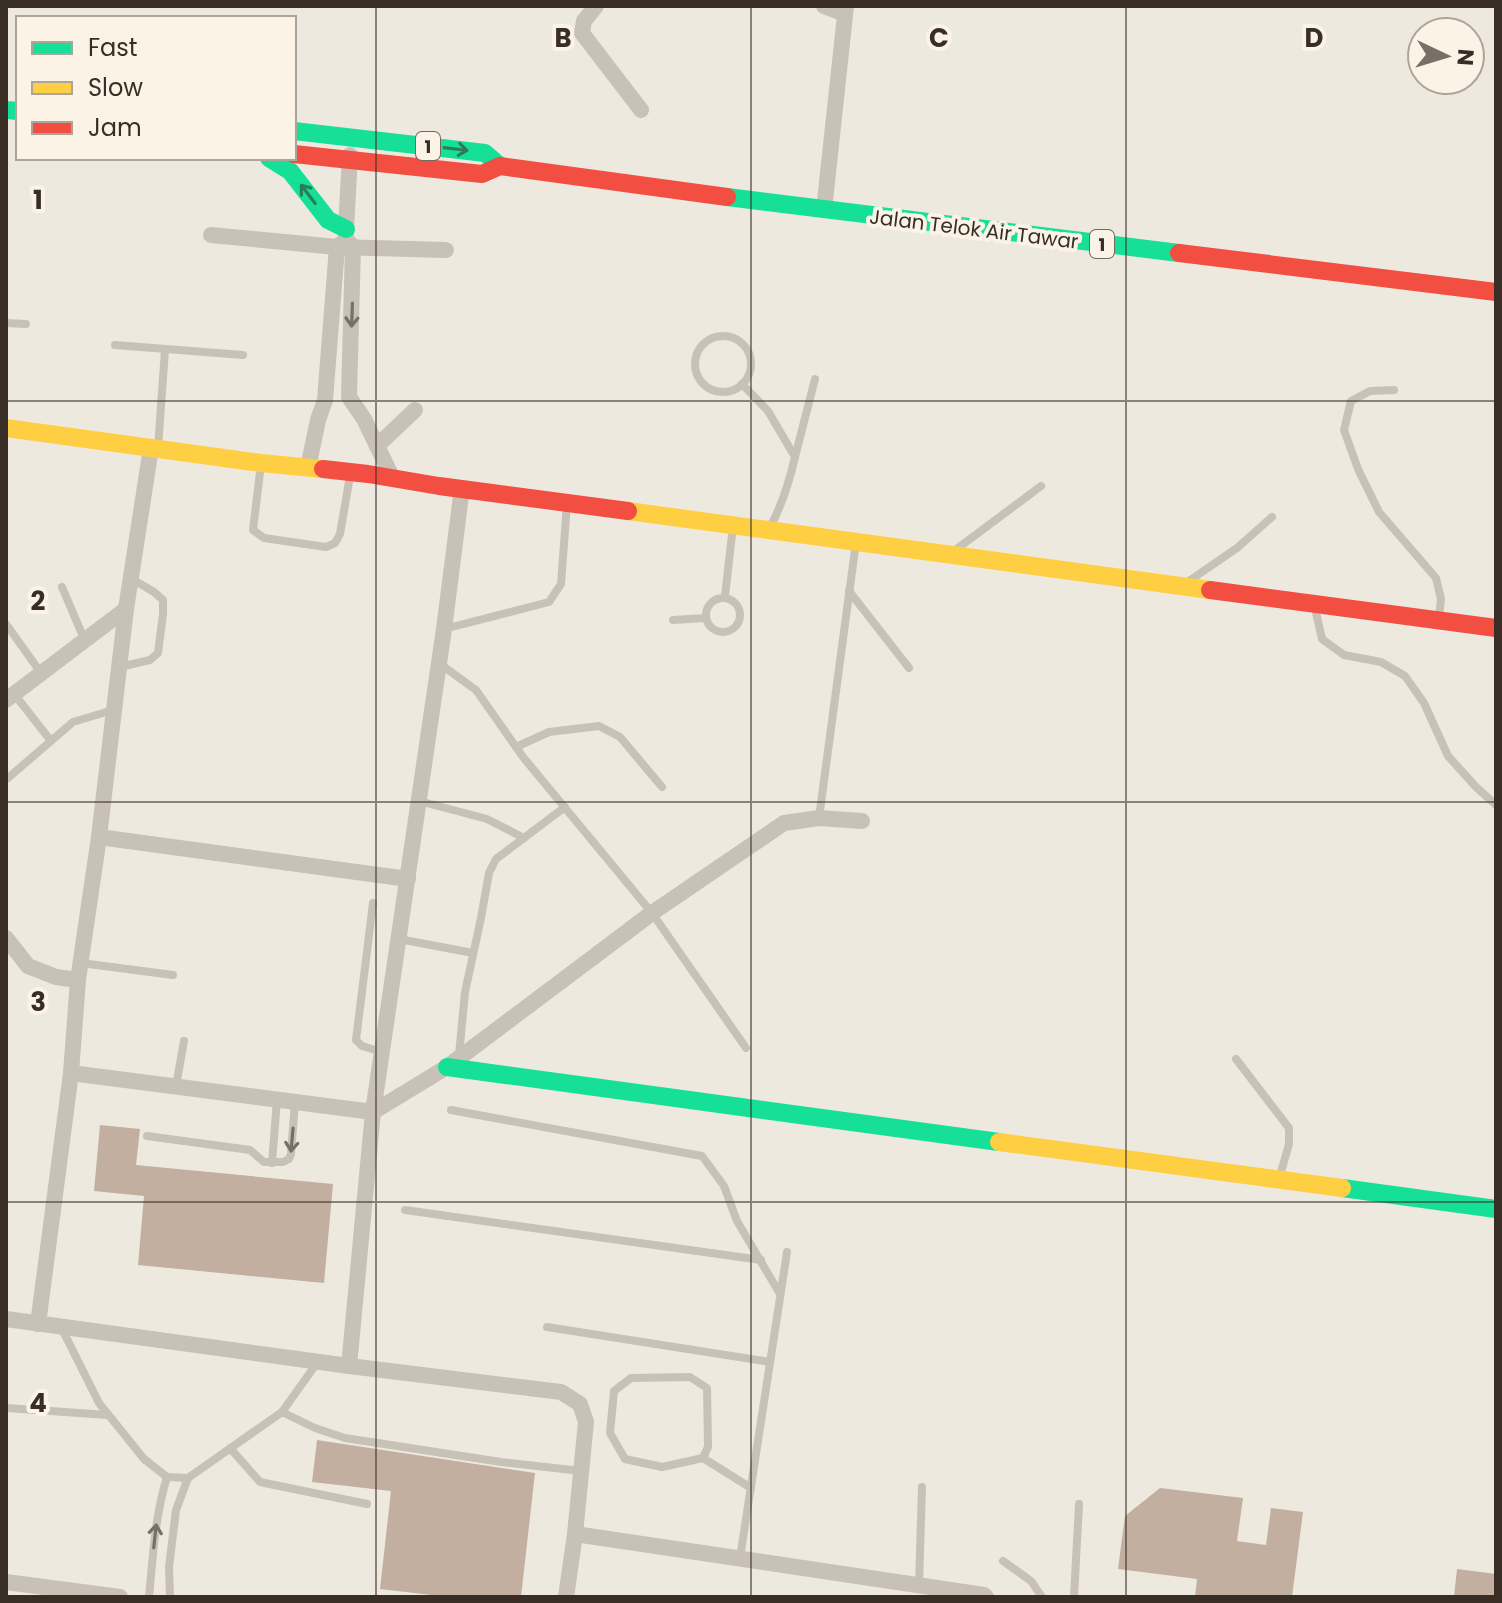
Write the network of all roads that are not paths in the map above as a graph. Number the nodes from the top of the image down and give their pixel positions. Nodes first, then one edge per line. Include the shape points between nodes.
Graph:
1 (596, 6) edge
2 (824, 6) edge
3 (846, 10) edge
4 (641, 110) dead end
5 (296, 131) edge
6 (351, 137) junction
7 (296, 154) edge
8 (273, 160) edge
9 (350, 161) junction
10 (500, 166) junction
11 (824, 210) junction
12 (211, 235) dead end
13 (346, 241) junction
14 (446, 250) dead end
15 (1496, 292) edge
16 (6, 323) edge
17 (26, 324) dead end
18 (115, 345) dead end
19 (165, 350) junction
20 (243, 355) dead end
21 (815, 379) dead end
22 (742, 384) junction
23 (1394, 390) dead end
24 (349, 397) junction
25 (325, 400) junction
26 (415, 410) dead end
27 (9, 432) edge
28 (377, 446) junction
29 (155, 448) junction
30 (795, 457) junction
31 (261, 463) junction
32 (308, 468) junction
33 (351, 473) junction
34 (393, 479) junction
35 (1041, 486) dead end
36 (462, 488) junction
37 (567, 503) junction
38 (1272, 517) dead end
39 (733, 525) junction
40 (768, 530) junction
41 (856, 541) junction
42 (950, 554) junction
43 (131, 578) junction
44 (1182, 585) junction
45 (62, 587) dead end
46 (849, 591) junction
47 (725, 596) junction
48 (1314, 603) junction
49 (126, 609) junction
50 (705, 618) junction
51 (673, 620) dead end
52 (1439, 620) junction
53 (6, 624) edge
54 (1496, 628) edge
55 (444, 629) junction
56 (85, 641) junction
57 (439, 664) junction
58 (120, 667) junction
59 (909, 668) dead end
60 (41, 673) junction
61 (10, 697) edge
62 (114, 710) junction
63 (51, 741) junction
64 (516, 747) junction
65 (8, 778) edge
66 (662, 787) dead end
67 (419, 801) junction
68 (1496, 805) edge
69 (565, 807) junction
70 (819, 818) junction
71 (862, 821) dead end
72 (99, 837) junction
73 (524, 838) junction
74 (408, 879) junction
75 (373, 903) dead end
76 (652, 913) junction
77 (6, 938) edge
78 (399, 939) junction
79 (473, 953) junction
80 (81, 963) junction
81 (173, 975) dead end
82 (78, 980) junction
83 (184, 1041) dead end
84 (746, 1048) dead end
85 (382, 1052) junction
86 (1236, 1059) dead end
87 (453, 1063) junction
88 (71, 1073) junction
89 (176, 1086) junction
90 (277, 1100) junction
91 (295, 1102) junction
92 (451, 1110) dead end
93 (373, 1112) junction
94 (147, 1136) dead end
95 (272, 1163) junction
96 (1279, 1180) junction
97 (1496, 1209) edge
98 (405, 1210) dead end
99 (787, 1252) dead end
100 (761, 1260) junction
101 (780, 1294) junction
102 (6, 1319) edge
103 (38, 1324) junction
104 (61, 1327) junction
105 (547, 1327) dead end
106 (318, 1362) junction
107 (770, 1362) junction
108 (349, 1366) junction
109 (6, 1408) edge
110 (282, 1412) junction
111 (108, 1415) junction
112 (230, 1448) junction
113 (703, 1458) junction
114 (581, 1471) junction
115 (167, 1477) junction
116 (188, 1478) junction
117 (922, 1487) dead end
118 (751, 1488) junction
119 (367, 1504) dead end
120 (1079, 1504) dead end
121 (575, 1534) junction
122 (740, 1558) junction
123 (1003, 1561) dead end
124 (6, 1582) edge
125 (919, 1585) junction
126 (120, 1597) edge
127 (149, 1597) edge
128 (170, 1597) edge
129 (566, 1597) edge
130 (986, 1597) edge
131 (1042, 1597) edge
132 (1074, 1597) edge

1 - 4 street via 582,33
2 - 3 street
3 - 11 street
5 - 6 street, Jalan Telok Air Tawar / 1
6 - 9 street
6 -> 10 street, Jalan Telok Air Tawar / 1 via 485,153
7 - 9 street, Jalan Telok Air Tawar / 1
13 -> 8 street via 288,168
9 - 10 street, Jalan Telok Air Tawar / 1 via 482,174
9 - 13 street
10 - 11 street, Jalan Telok Air Tawar / 1
11 - 15 street, Jalan Telok Air Tawar / 1
12 - 13 street
13 - 14 street
13 -> 24 street
13 - 25 street
16 - 17 lane
18 - 19 lane
19 - 20 lane
19 - 29 lane
21 - 30 lane
22 - 22 lane via 728,392 712,390 700,380 698,349 710,338 726,335 741,341 750,355 751,371
22 - 30 lane via 768,411
23 - 52 lane via 1370,391 1351,401 1344,430 1379,512 1436,578
24 - 25 street
24 - 28 street
25 - 32 street
26 - 28 street
27 - 29 street
28 - 34 street
29 - 31 street
29 - 43 street
30 - 40 lane
31 - 32 street
31 - 33 lane via 253,530 264,538 326,547 340,534
32 - 33 street
33 - 34 street
34 - 36 street
35 - 42 lane
36 - 37 street
36 - 55 street
37 - 39 street
37 - 55 lane via 561,584 549,602
38 - 44 lane
39 - 40 street
39 - 47 lane
40 - 41 street
41 - 42 street
41 - 46 lane
42 - 44 street
43 - 49 street
43 - 58 lane via 163,600 163,614 158,653
44 - 48 street
45 - 56 lane
46 - 59 lane
46 - 70 lane
47 - 50 lane via 709,602
47 - 50 lane via 741,611 732,630 721,633
48 - 52 street
48 - 68 lane via 1322,639 1344,655 1381,662 1405,676 1448,756
49 - 56 street
49 - 58 street
50 - 51 lane
52 - 54 street
53 - 60 lane
55 - 57 street
56 - 60 street
57 - 64 lane via 476,690
57 - 67 street
58 - 62 street
60 - 61 street
61 - 63 lane
62 - 63 lane via 73,722
62 - 72 street
63 - 65 lane
64 - 66 lane via 549,732 599,726 620,737
64 - 69 lane
67 - 73 lane via 487,819
67 - 74 street
69 - 73 lane
69 - 76 lane
70 - 71 street
70 - 76 street via 784,823
72 - 74 street
72 - 80 street
73 - 79 lane via 496,859 489,873
74 - 78 street
75 - 85 lane via 356,1040
76 - 84 lane
76 - 87 street
77 - 82 street via 28,966
78 - 79 lane
78 - 85 street
79 - 87 lane
80 - 81 lane
80 - 82 street
82 - 88 street
83 - 89 lane
85 - 93 street
86 - 96 lane via 1289,1128
87 - 93 street
87 - 96 street
88 - 89 street
88 - 103 street
89 - 90 street
90 - 91 street
90 - 95 lane
91 - 93 street
91 -> 95 lane via 289,1159
92 - 100 lane via 702,1156 724,1186 737,1221
93 - 108 street
94 - 95 lane via 250,1150
96 - 97 street
98 - 100 lane
99 - 101 lane
100 - 101 lane
101 - 107 lane
102 - 103 street
103 - 104 street
104 - 106 street
104 - 111 lane
105 - 107 lane
106 - 108 street
106 - 110 lane
107 - 118 lane
108 - 114 street via 561,1392 580,1404 586,1422
109 - 111 lane
110 - 112 lane
110 - 114 lane via 345,1438
111 - 115 lane via 144,1459
112 - 116 lane
112 - 119 lane via 260,1482
113 - 113 lane via 708,1447 707,1388 690,1377 631,1378 614,1391 610,1433 625,1459 662,1467
113 - 118 lane
114 - 121 street
115 - 116 lane
127 -> 115 lane via 155,1529
116 - 128 lane via 176,1510
117 - 125 lane
118 - 122 lane
120 - 132 lane
121 - 122 street
121 - 129 street
122 - 125 street
123 - 131 lane via 1031,1581
124 - 126 street
125 - 130 street

